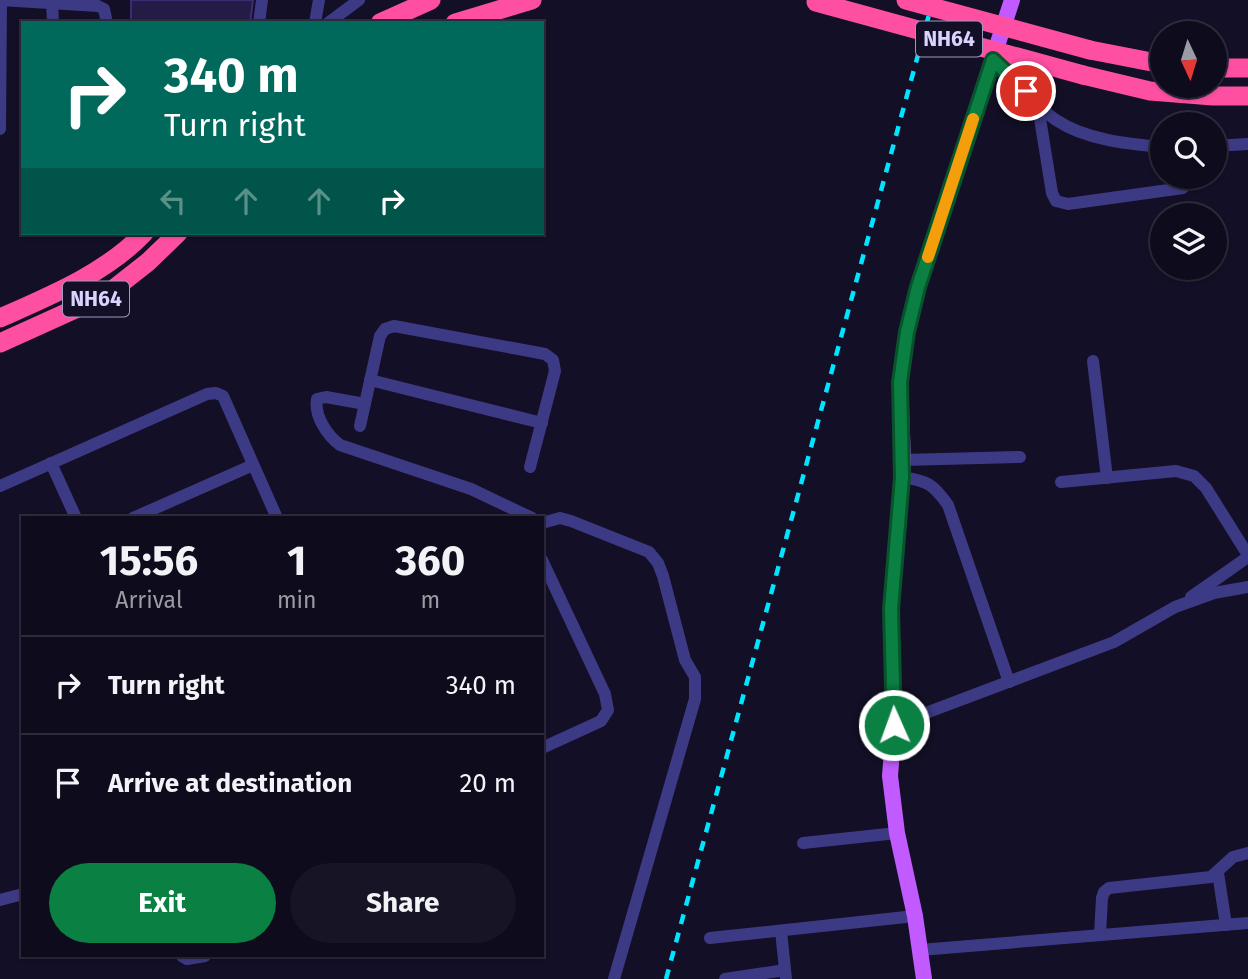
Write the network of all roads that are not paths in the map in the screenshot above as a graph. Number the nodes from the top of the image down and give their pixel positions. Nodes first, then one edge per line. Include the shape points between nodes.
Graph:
1 (1, 0) edge
2 (262, 0) edge
3 (319, 0) edge
4 (359, 0) edge
5 (431, 0) edge
6 (532, 0) edge
7 (906, 0) edge
8 (1012, 0) edge
9 (809, 1) edge
10 (52, 3) junction
11 (53, 21) edge
12 (107, 21) edge
13 (259, 21) edge
14 (315, 21) edge
15 (331, 21) edge
16 (384, 21) edge
17 (462, 21) edge
18 (993, 60) junction
19 (1150, 62) edge
20 (1227, 68) edge
21 (1248, 68) edge
22 (1248, 96) edge
23 (1038, 106) junction
24 (1, 129) edge
25 (1248, 144) edge
26 (1227, 145) edge
27 (1150, 146) edge
28 (1175, 189) edge
29 (142, 235) edge
30 (176, 235) edge
31 (0, 318) edge
32 (0, 343) edge
33 (1093, 361) dead end
34 (370, 380) junction
35 (365, 404) junction
36 (542, 423) junction
37 (360, 426) dead end
38 (1020, 457) dead end
39 (51, 463) junction
40 (253, 465) junction
41 (530, 467) dead end
42 (903, 469) junction
43 (1107, 478) junction
44 (1061, 482) dead end
45 (0, 486) edge
46 (75, 516) edge
47 (138, 516) edge
48 (276, 516) edge
49 (528, 516) edge
50 (544, 522) edge
51 (1248, 556) edge
52 (544, 564) edge
53 (1248, 587) edge
54 (1175, 607) junction
55 (1009, 682) junction
56 (894, 725) junction
57 (544, 747) edge
58 (897, 833) junction
59 (803, 843) dead end
60 (1248, 853) edge
61 (1218, 873) junction
62 (21, 895) edge
63 (0, 900) edge
64 (915, 916) junction
65 (1248, 923) edge
66 (1226, 925) junction
67 (781, 931) junction
68 (1100, 935) junction
69 (710, 938) dead end
70 (919, 950) junction
71 (786, 975) edge
72 (614, 979) edge
73 (725, 979) edge
74 (924, 979) edge

1 - 10 street
1 - 24 street
2 - 13 street
3 - 14 street
4 - 15 street
5 - 16 highway
6 - 17 highway
7 - 19 highway, NH64, bridge
8 - 18 main road
9 - 22 highway, NH64, bridge via 1150,91
10 - 11 street
10 - 12 street via 98,6 104,9
18 - 23 street
18 - 42 main road via 907,332 900,382
20 - 21 highway
23 - 27 street via 1071,128
23 - 28 street via 1056,201 1068,204
25 - 26 street
29 - 31 highway, NH64 via 92,274
30 - 32 highway, NH64 via 106,295
33 - 43 street
34 - 35 street
34 - 36 street
34 - 36 street via 380,335 394,326 545,354 553,360 555,371
35 - 37 street
35 - 49 street via 326,397 317,399 316,408 329,437 340,445 471,489
36 - 41 street
38 - 42 street
39 - 40 street via 216,393 223,396
39 - 45 street
39 - 46 street
40 - 47 street
40 - 48 street
42 - 55 street via 935,488 948,505
42 - 56 main road via 891,609
43 - 44 street
43 - 51 street via 1176,471 1194,476
50 - 72 street via 560,518 571,521 649,552 663,576 685,660 695,677 695,699
51 - 54 street
52 - 57 street via 605,694 608,710 601,721
53 - 54 street
54 - 55 street via 1114,642
55 - 56 street
56 - 58 main road via 890,776
58 - 59 street
58 - 64 main road
60 - 61 street via 1233,858
61 - 66 street
61 - 68 street via 1109,888 1102,898
62 - 63 street
64 - 67 street
64 - 70 main road
65 - 66 street
66 - 68 street
67 - 69 street
67 - 71 street
68 - 70 street
70 - 74 main road
71 - 73 street

